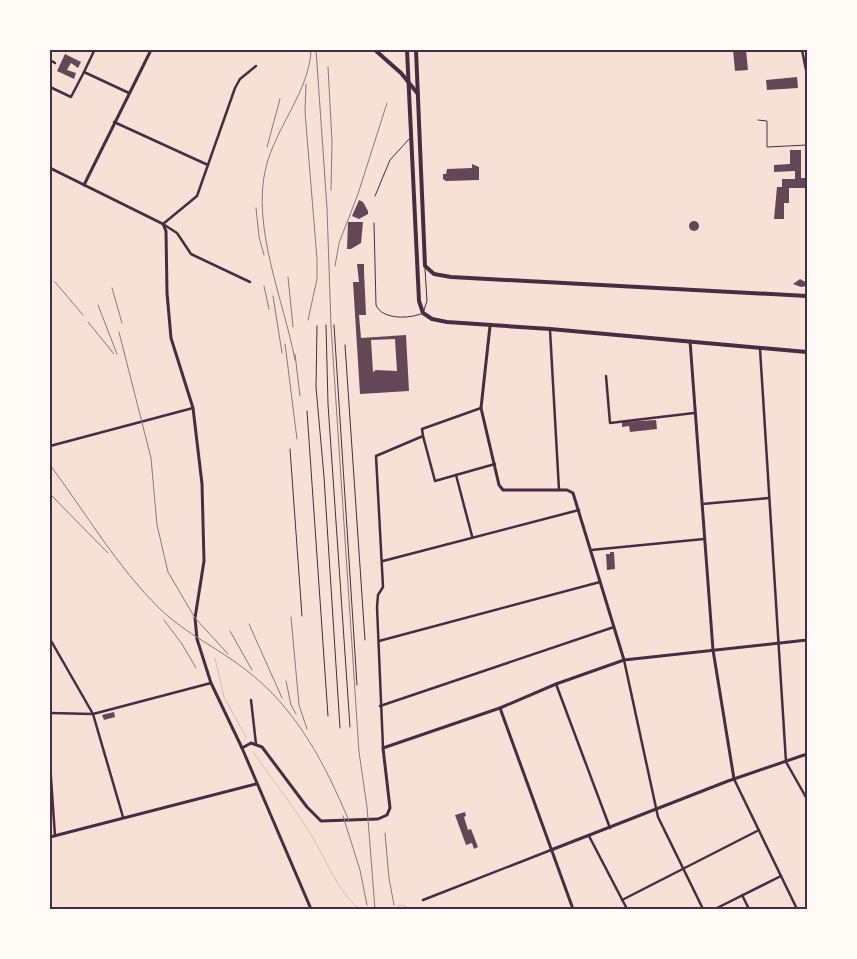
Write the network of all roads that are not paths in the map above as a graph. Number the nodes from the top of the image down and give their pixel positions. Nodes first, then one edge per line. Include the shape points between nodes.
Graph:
1 (91, 50) edge
2 (150, 50) edge
3 (235, 50) edge
4 (257, 50) edge
5 (376, 50) edge
6 (407, 50) edge
7 (416, 50) edge
8 (802, 50) edge
9 (50, 60) edge
10 (55, 63) dead end
11 (256, 66) dead end
12 (84, 72) junction
13 (807, 75) edge
14 (409, 82) junction
15 (50, 87) edge
16 (128, 93) junction
17 (418, 94) junction
18 (758, 120) dead end
19 (114, 122) junction
20 (412, 136) junction
21 (807, 145) edge
22 (208, 165) junction
23 (50, 168) edge
24 (84, 185) junction
25 (375, 196) dead end
26 (163, 224) junction
27 (374, 224) dead end
28 (425, 266) junction
29 (250, 282) dead end
30 (807, 296) edge
31 (423, 313) junction
32 (490, 326) junction
33 (550, 329) junction
34 (690, 341) junction
35 (760, 347) junction
36 (807, 352) edge
37 (606, 376) dead end
38 (192, 408) junction
39 (481, 408) junction
40 (694, 413) junction
41 (423, 436) junction
42 (50, 446) edge
43 (495, 464) junction
44 (456, 475) junction
45 (560, 490) junction
46 (769, 498) junction
47 (701, 505) junction
48 (579, 510) junction
49 (472, 536) junction
50 (704, 539) junction
51 (589, 550) junction
52 (382, 561) junction
53 (600, 582) junction
54 (614, 627) junction
55 (50, 640) edge
56 (807, 640) edge
57 (378, 641) junction
58 (778, 644) junction
59 (713, 650) junction
60 (624, 660) junction
61 (211, 683) junction
62 (556, 684) junction
63 (251, 700) dead end
64 (380, 706) junction
65 (500, 708) junction
66 (50, 713) edge
67 (93, 714) junction
68 (256, 744) junction
69 (242, 748) junction
70 (382, 748) junction
71 (807, 754) edge
72 (786, 762) junction
73 (50, 763) edge
74 (734, 779) junction
75 (256, 784) junction
76 (807, 799) edge
77 (656, 810) junction
78 (122, 817) junction
79 (610, 828) junction
80 (759, 830) junction
81 (55, 836) junction
82 (589, 836) junction
83 (50, 837) edge
84 (551, 850) junction
85 (681, 869) junction
86 (781, 876) junction
87 (742, 895) junction
88 (423, 900) dead end
89 (622, 900) junction
90 (311, 909) edge
91 (572, 909) edge
92 (627, 909) edge
93 (703, 909) edge
94 (715, 909) edge
95 (749, 909) edge
96 (797, 909) edge

1 - 12 street via 94,51
2 - 16 main road
3 - 4 main road
5 - 14 main road
6 - 14 main road
7 - 17 main road
8 - 13 street
9 - 10 street
11 - 22 street via 240,79 235,88
12 - 15 street via 71,98
12 - 16 street
14 - 17 main road
14 - 20 main road
16 - 19 main road
17 - 28 main road
18 - 21 lane via 767,121 767,147
19 - 22 street
19 - 24 main road
20 - 25 lane via 390,160
20 - 31 main road via 419,301
22 - 26 street via 198,196
23 - 24 main road
24 - 26 main road
26 - 29 street via 177,233 191,254
26 - 38 main road via 166,231 171,338
27 - 31 lane via 378,311 412,317
28 - 30 main road via 434,274 454,277
28 - 31 lane via 426,302
31 - 32 main road via 432,319
32 - 33 main road
32 - 39 main road
33 - 34 main road
33 - 45 street
34 - 35 main road
34 - 40 main road
35 - 36 main road
35 - 46 street
37 - 40 street via 610,423
38 - 42 street
38 - 61 main road via 202,484 204,561 195,618 197,639
39 - 41 street via 422,429
39 - 43 main road
40 - 47 main road
41 - 44 street via 435,481
41 - 52 street via 376,456
43 - 44 street
43 - 45 main road via 503,490
44 - 49 street
45 - 48 main road via 573,493
46 - 47 street
46 - 58 street
47 - 50 main road
48 - 49 street
48 - 51 main road
49 - 52 street
50 - 51 street
50 - 59 main road
51 - 53 main road
52 - 57 street via 383,587 378,595 377,608
53 - 54 main road
53 - 57 street
54 - 60 main road
54 - 64 street
55 - 67 street
56 - 58 main road
57 - 64 street
58 - 59 main road
58 - 72 street
59 - 60 main road
59 - 74 main road
60 - 62 main road
60 - 77 street
61 - 67 street
61 - 69 main road
62 - 65 main road
62 - 79 street
63 - 68 street
64 - 70 street
65 - 70 main road
65 - 84 main road
66 - 67 street
67 - 78 street
68 - 69 main road
68 - 70 main road via 268,754 321,821 378,819 387,815 390,808
69 - 75 main road
71 - 72 main road
72 - 74 main road
72 - 76 street
73 - 81 street
74 - 77 main road
74 - 80 street
75 - 78 main road
75 - 90 main road
77 - 79 main road
77 - 85 street
78 - 81 main road
79 - 82 main road
80 - 85 street
80 - 86 street
81 - 83 main road
82 - 84 main road
82 - 89 street
84 - 88 street
84 - 91 main road
85 - 89 street
85 - 93 street
86 - 87 street
86 - 96 street
87 - 94 street
87 - 95 street
89 - 92 street

